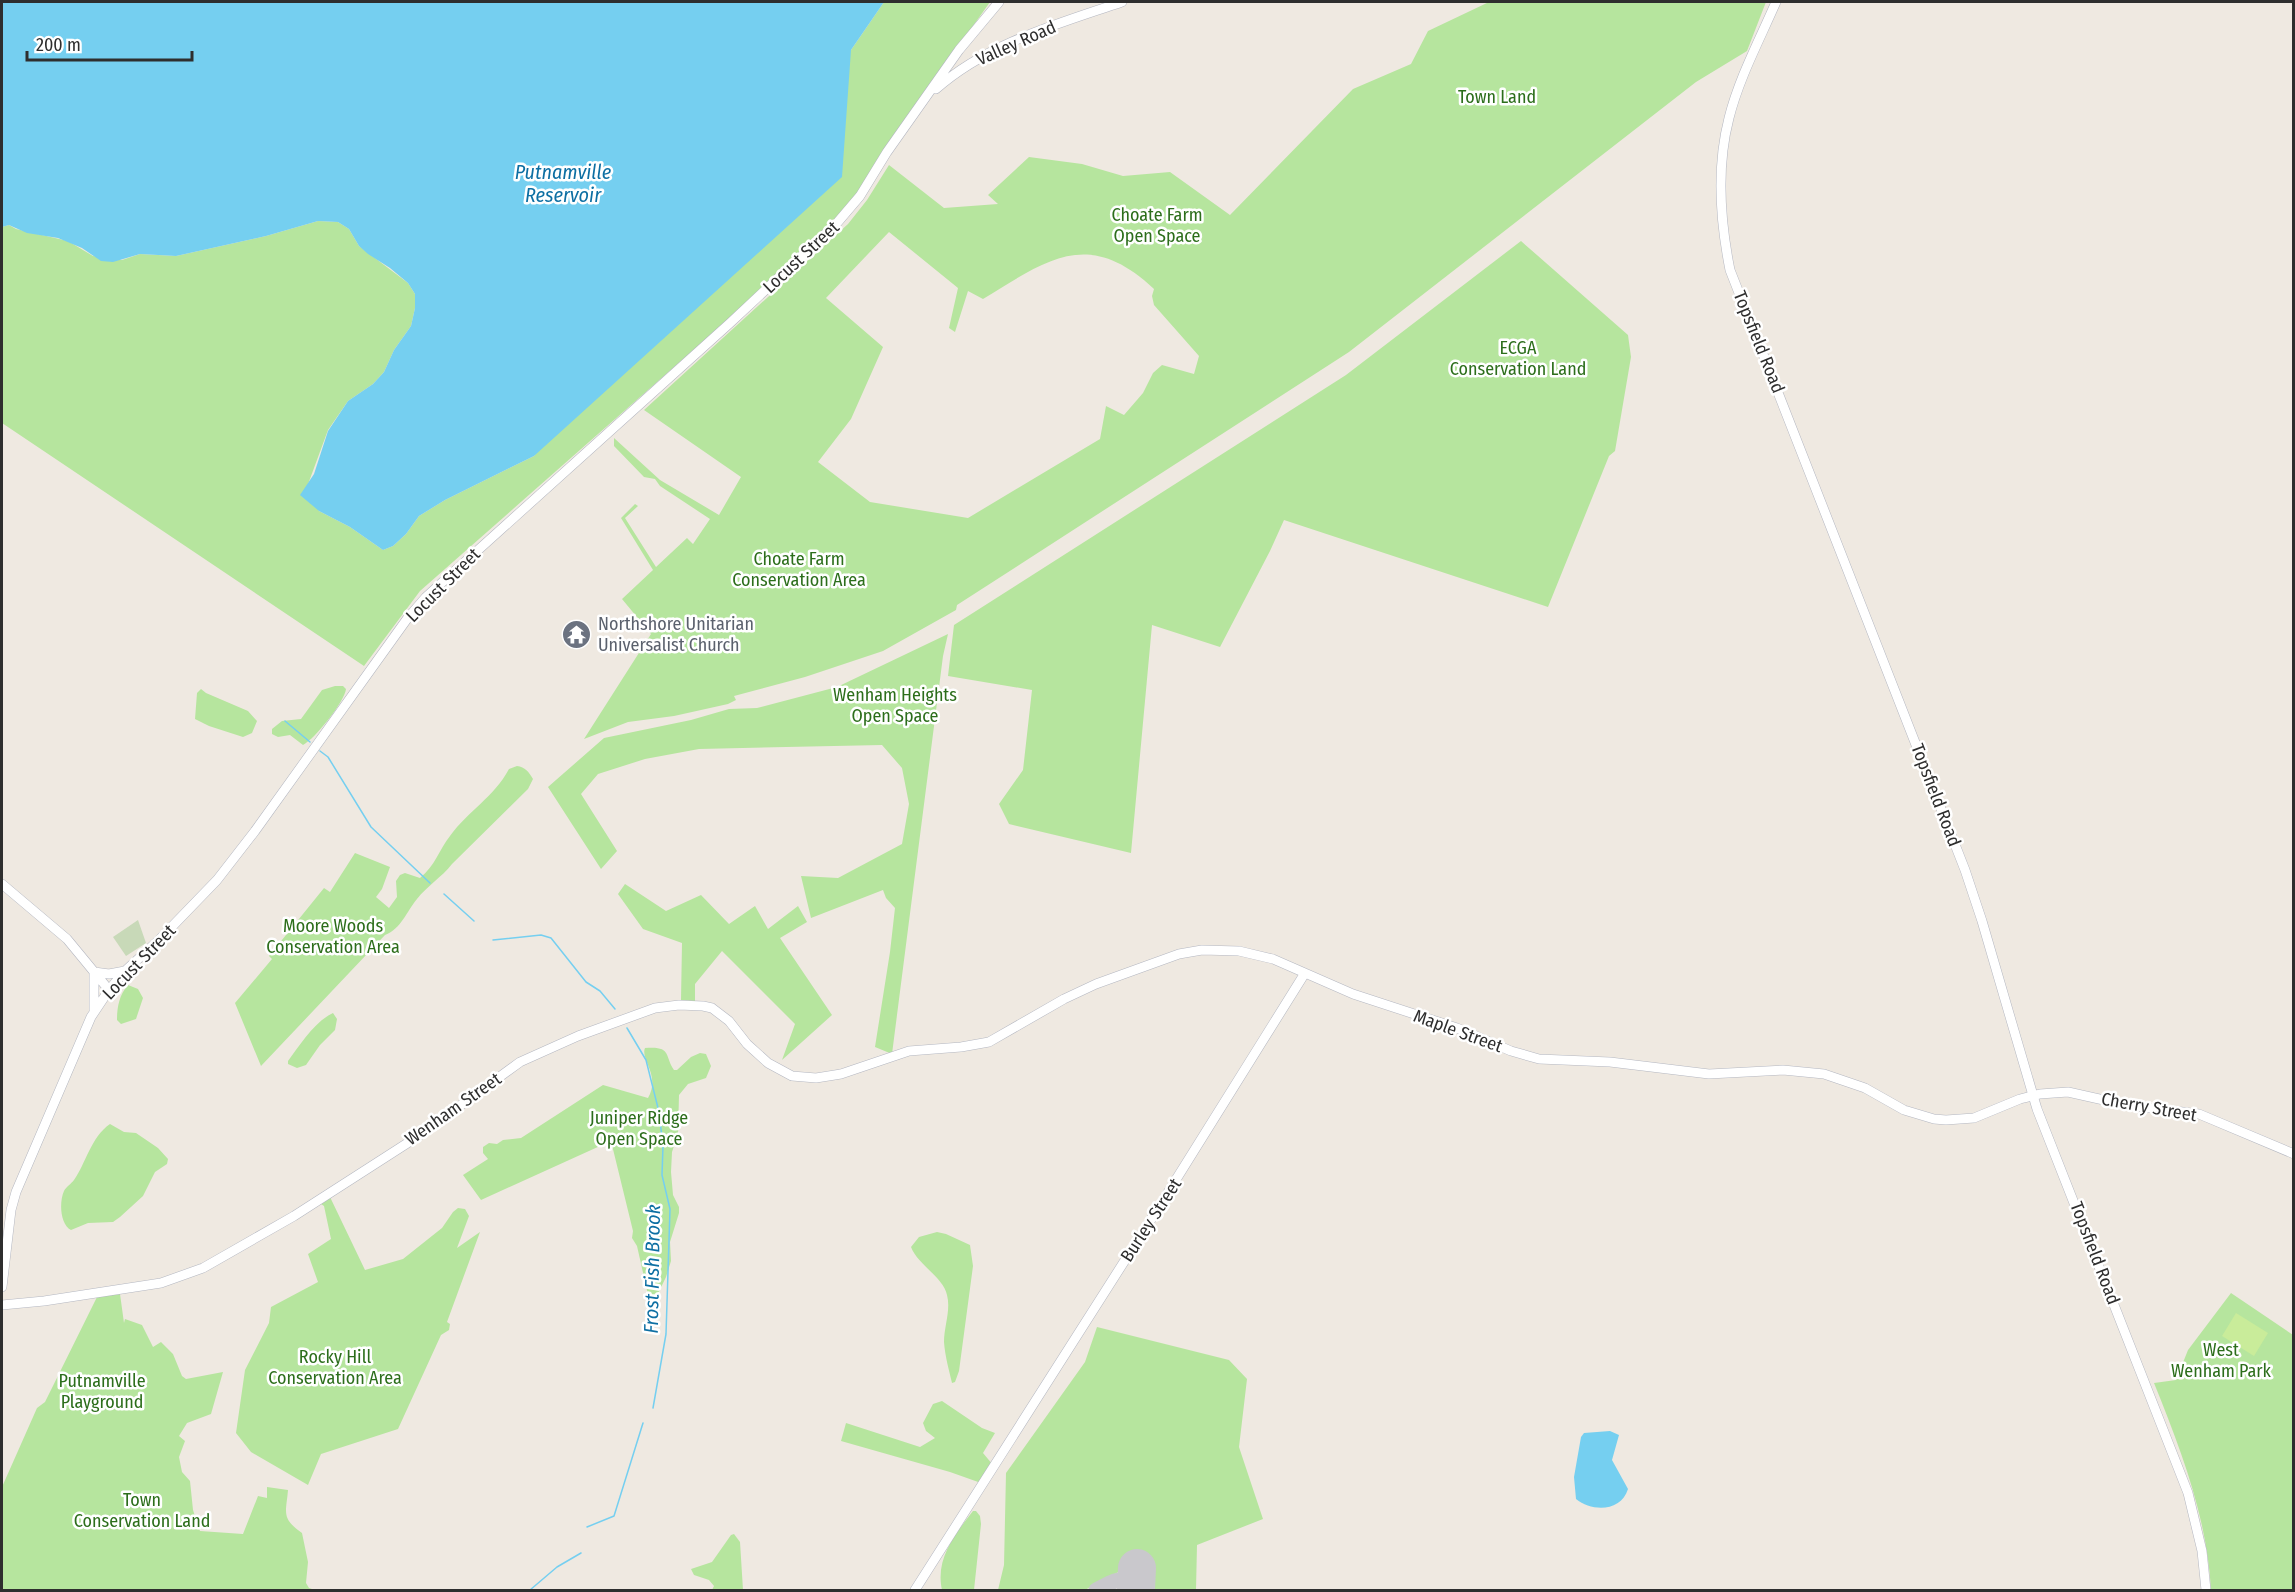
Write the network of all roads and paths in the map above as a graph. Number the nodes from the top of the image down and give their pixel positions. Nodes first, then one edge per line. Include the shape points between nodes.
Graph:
1 (999, 2) edge
2 (1122, 2) edge
3 (1776, 2) edge
4 (922, 104) junction
5 (2, 884) edge
6 (125, 971) junction
7 (94, 972) junction
8 (1305, 973) junction
9 (109, 990) junction
10 (94, 1012) junction
11 (898, 1053) joint
12 (2033, 1096) junction
13 (2294, 1154) edge
14 (2, 1287) edge
15 (2, 1305) edge
16 (915, 1590) edge
17 (2206, 1590) edge

1 - 4 main road, Locust Street via 959,50
2 - 4 main road, Valley Road via 1000,47 954,75
3 - 12 main road, Topsfield Road via 1739,87 1724,144 1721,195 1730,270 1965,870
4 - 6 main road, Locust Street via 860,196 837,223 426,597 217,880
5 - 7 main road via 67,939
6 - 7 main road
6 - 9 main road, Locust Street
7 - 9 main road
7 - 10 main road
8 - 11 main road, Maple Street via 1273,959 1239,951 1188,952 1074,994 989,1042
8 - 12 main road, Maple Street via 1353,994 1539,1059 1610,1062 1709,1074 1824,1074 1870,1090 1904,1110 1946,1120 1974,1118
8 - 16 main road, Burley Street
9 - 10 main road, Locust Street
10 - 14 main road, Locust Street via 16,1192 10,1210
11 - 15 main road, Wenham Street via 841,1074 792,1076 759,1057 729,1021 712,1008 655,1008 520,1062 420,1135 294,1216 202,1268 161,1283
12 - 13 main road, Cherry Street via 2068,1092 2126,1105 2199,1114
12 - 17 main road, Topsfield Road via 2188,1493 2202,1551

